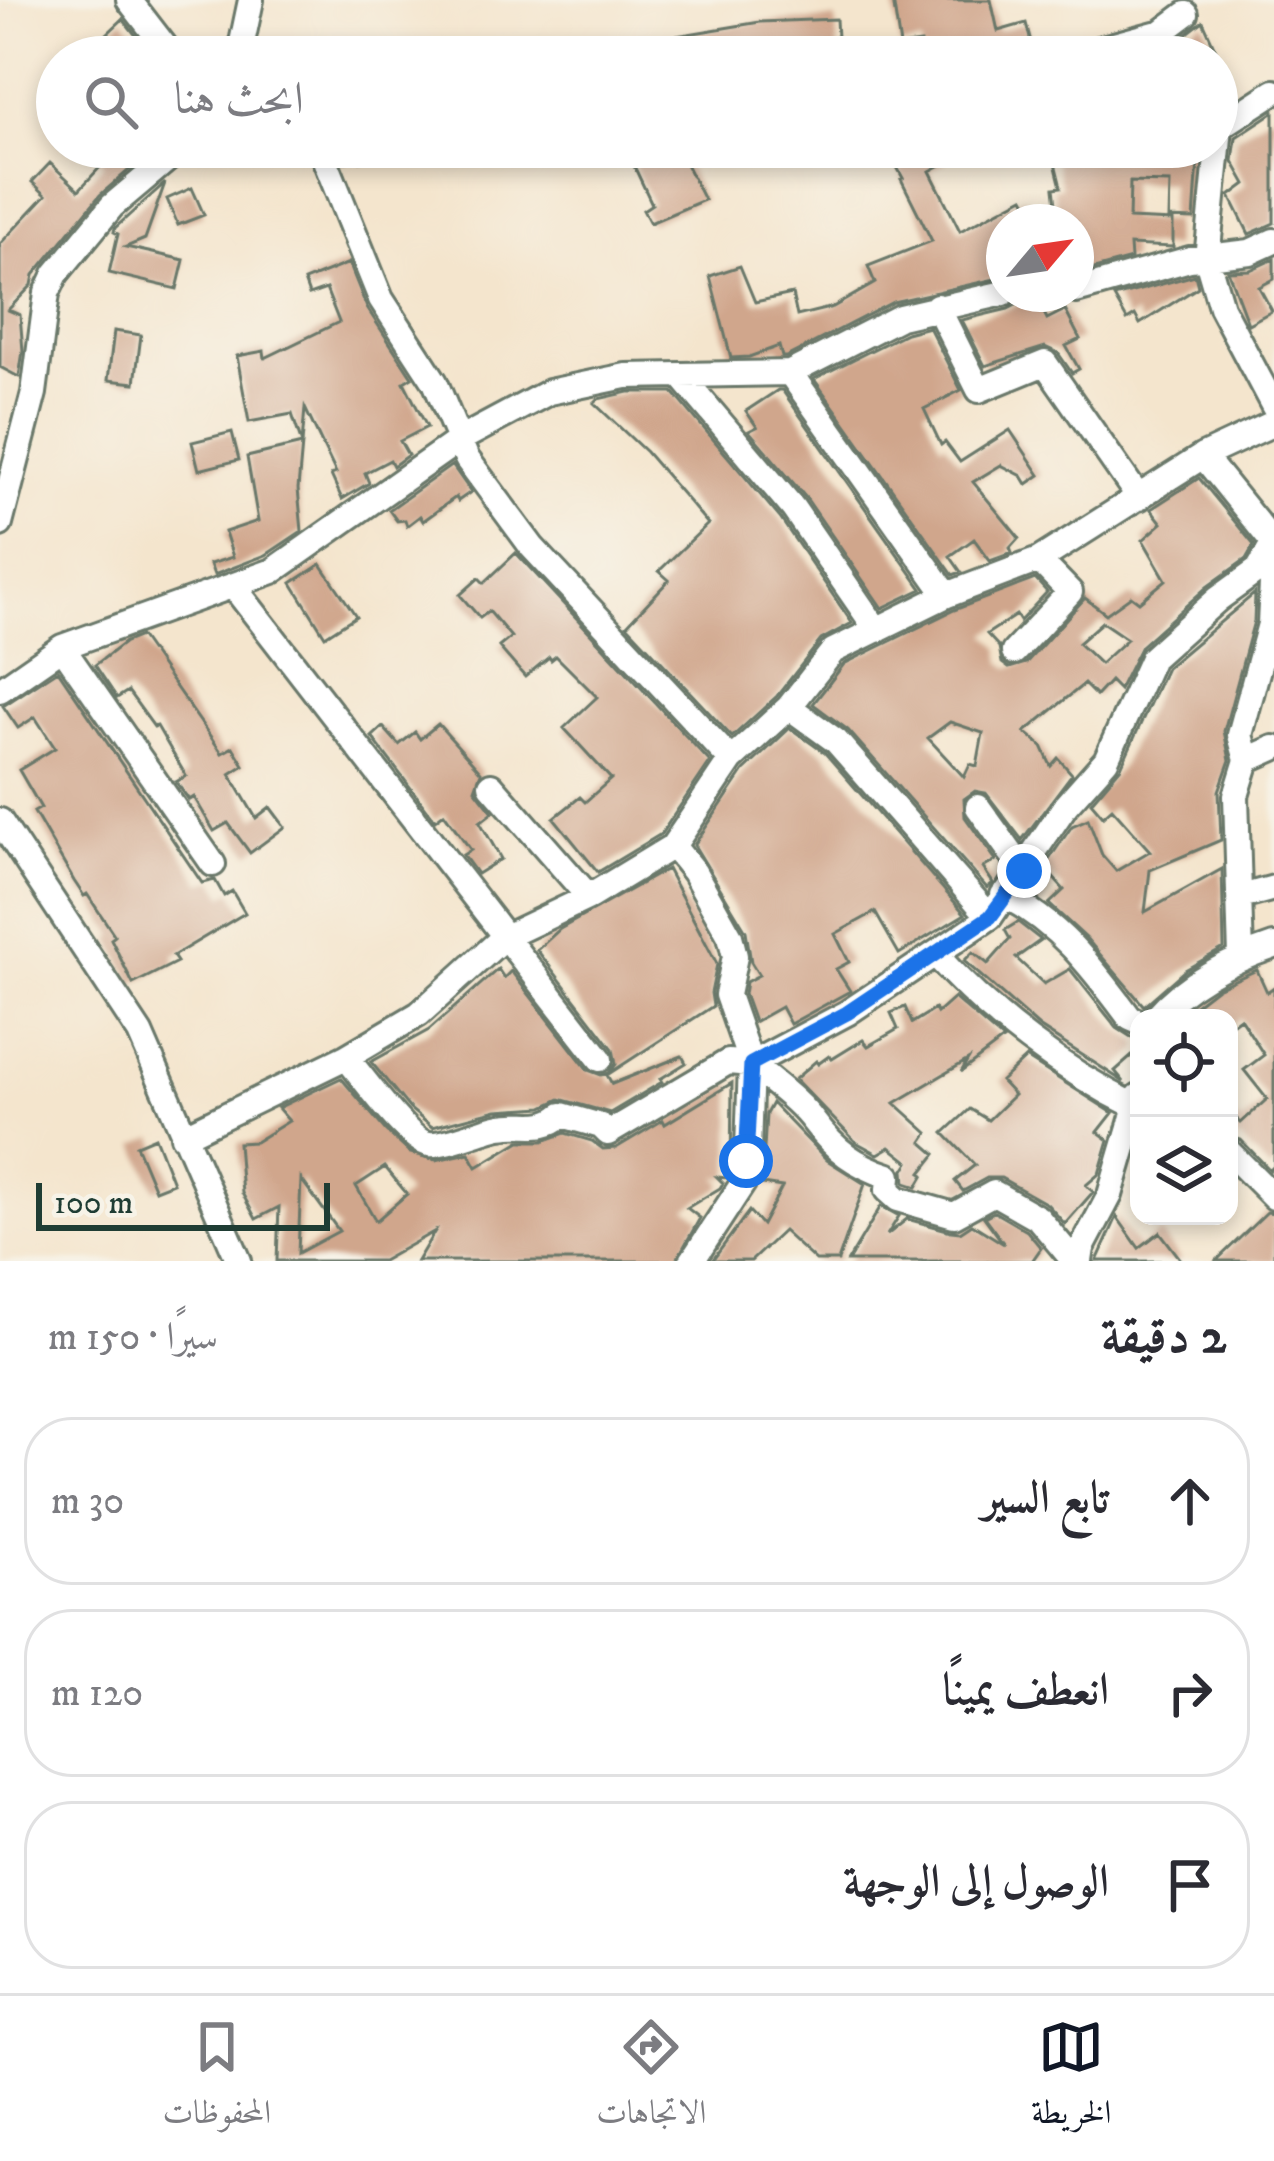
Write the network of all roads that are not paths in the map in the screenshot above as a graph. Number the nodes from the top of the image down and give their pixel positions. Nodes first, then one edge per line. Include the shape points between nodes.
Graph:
1 (129, 0) edge
2 (251, 0) edge
3 (1186, 14) dead end
4 (157, 36) edge
5 (243, 36) edge
6 (1147, 36) edge
7 (1274, 92) edge
8 (1238, 115) edge
9 (157, 168) edge
10 (326, 168) edge
11 (1216, 168) edge
12 (1274, 241) edge
13 (1207, 259) junction
14 (1094, 286) edge
15 (986, 296) edge
16 (937, 306) junction
17 (790, 373) junction
18 (682, 376) junction
19 (1274, 407) edge
20 (1274, 423) edge
21 (459, 440) junction
22 (1204, 456) junction
23 (1139, 498) junction
24 (0, 524) edge
25 (1274, 543) edge
26 (1039, 560) junction
27 (234, 587) junction
28 (947, 596) junction
29 (877, 630) junction
30 (62, 647) junction
31 (1013, 652) dead end
32 (0, 690) edge
33 (789, 707) junction
34 (1273, 749) edge
35 (731, 760) junction
36 (1247, 760) junction
37 (491, 785) dead end
38 (978, 807) dead end
39 (0, 821) edge
40 (673, 846) junction
41 (213, 864) dead end
42 (1024, 871) junction
43 (1274, 888) edge
44 (589, 897) junction
45 (1241, 897) junction
46 (997, 906) junction
47 (503, 938) junction
48 (1274, 946) edge
49 (936, 955) junction
50 (1241, 957) junction
51 (1166, 1009) edge
52 (1130, 1018) edge
53 (346, 1058) junction
54 (600, 1059) dead end
55 (751, 1064) junction
56 (1130, 1099) edge
57 (1132, 1117) edge
58 (183, 1136) junction
59 (1238, 1161) edge
60 (1274, 1197) edge
61 (239, 1261) edge
62 (692, 1261) edge
63 (1077, 1261) edge

1 - 4 street
2 - 5 street
3 - 6 street
7 - 8 street
9 - 24 street via 112,206 47,293 30,411
10 - 21 street via 381,298 435,382
11 - 13 street
12 - 13 street
13 - 14 street
13 - 19 street via 1221,308
15 - 16 street
16 - 17 street
16 - 23 street via 979,391 1046,363
17 - 18 street
17 - 28 street
18 - 21 street via 626,376 549,392
18 - 29 street via 793,508
20 - 22 street
21 - 27 street via 273,571
21 - 35 street via 532,547
22 - 23 street
22 - 25 street
23 - 26 street
25 - 36 street via 1270,624 1240,735
25 - 42 street via 1258,570 1152,658 1106,760
26 - 28 street
26 - 31 street via 1070,592
27 - 30 street
27 - 47 street
28 - 29 street
29 - 33 street via 833,651
30 - 32 street
30 - 41 street
33 - 35 street
33 - 46 street via 836,741
34 - 36 street
35 - 40 street
36 - 45 street via 1236,796
37 - 44 street
38 - 42 street
39 - 58 street via 140,1033
40 - 44 street
40 - 55 street via 730,935 735,956 727,994
42 - 46 street
43 - 45 street
44 - 47 street
45 - 50 street
46 - 49 street
46 - 52 street via 1049,925
47 - 53 street via 419,1014
47 - 54 street
48 - 50 street
49 - 55 street
49 - 56 street via 1054,1058
50 - 51 street
53 - 55 street via 413,1137 429,1144 515,1124 550,1125 562,1115 608,1133 728,1062
53 - 58 street
55 - 62 street via 747,1178
55 - 63 street via 836,1150 889,1176 888,1190 898,1199 954,1215 994,1192 1038,1218
57 - 63 street via 1110,1195
58 - 61 street
59 - 60 street

